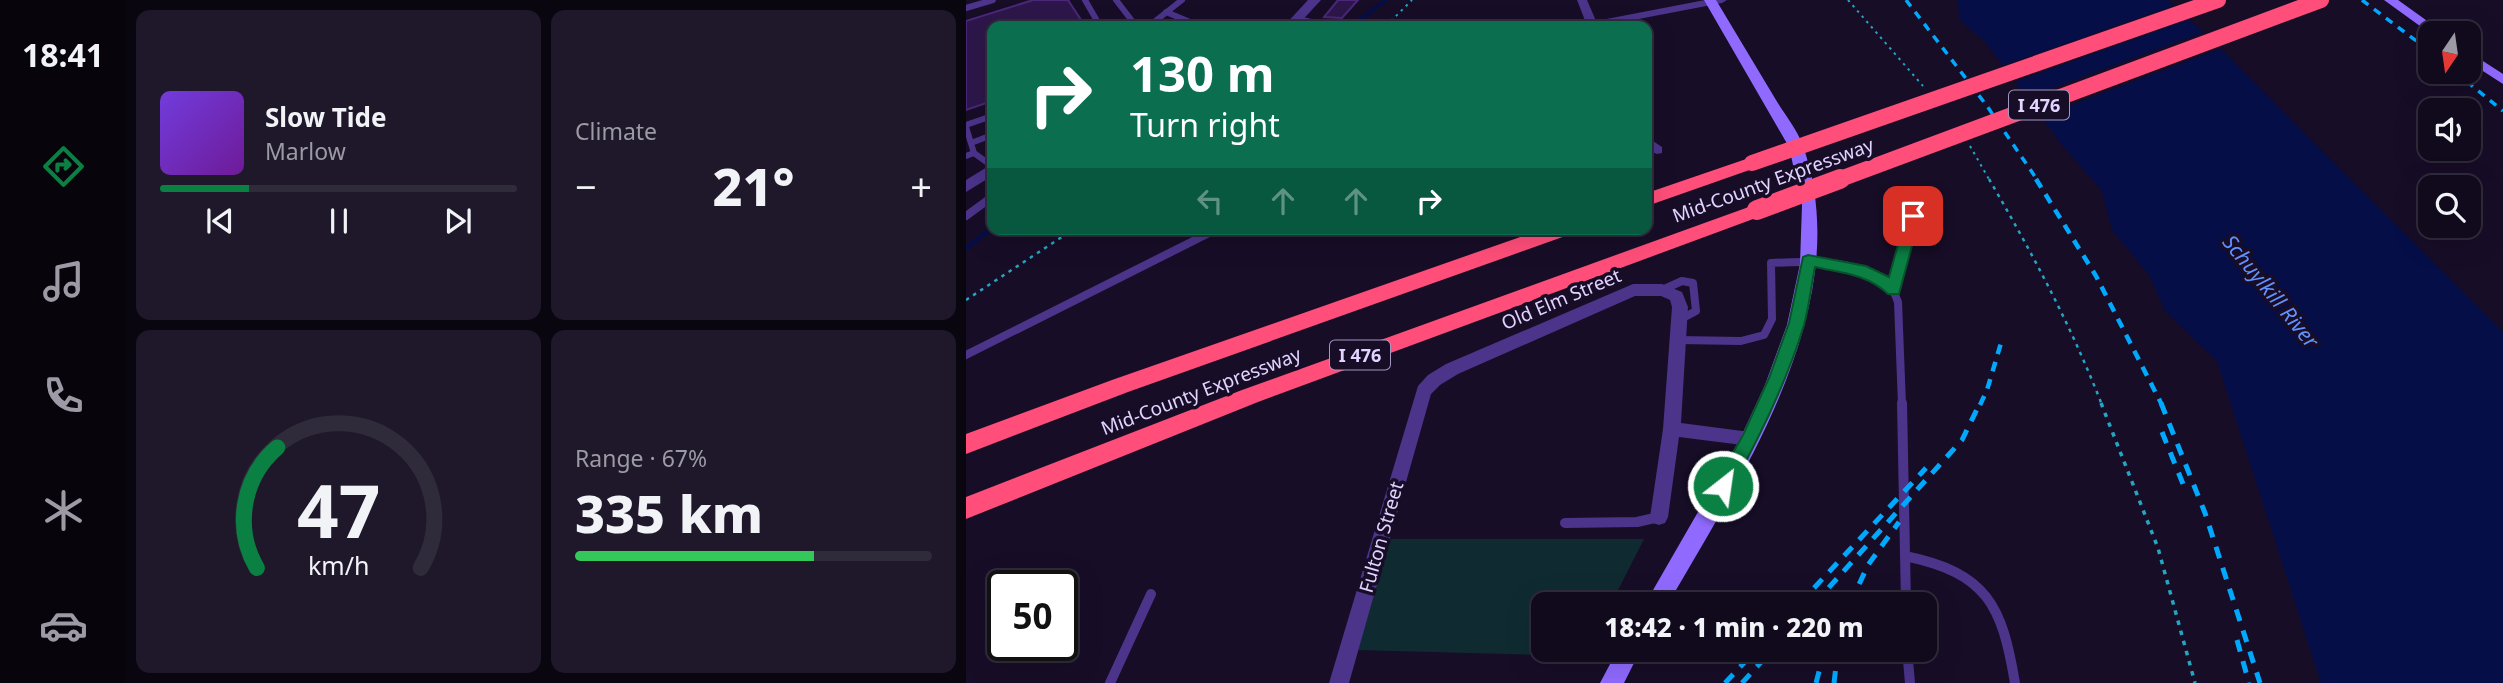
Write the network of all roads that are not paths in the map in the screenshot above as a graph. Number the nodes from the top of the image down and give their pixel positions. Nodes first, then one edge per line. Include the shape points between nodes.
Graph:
1 (993, 0) edge
2 (1085, 0) edge
3 (1116, 0) edge
4 (1182, 0) edge
5 (1315, 0) edge
6 (1582, 0) edge
7 (2218, 0) edge
8 (2321, 0) edge
9 (2390, 0) edge
10 (1715, 1) edge
11 (966, 8) edge
12 (1166, 12) junction
13 (1097, 21) edge
14 (1132, 21) edge
15 (1155, 21) edge
16 (1188, 21) edge
17 (1296, 21) edge
18 (1589, 21) edge
19 (1616, 21) edge
20 (2421, 21) edge
21 (2482, 65) edge
22 (2503, 80) edge
23 (987, 118) edge
24 (966, 126) edge
25 (987, 137) edge
26 (971, 143) junction
27 (970, 155) edge
28 (987, 165) edge
29 (987, 172) edge
30 (966, 187) edge
31 (1652, 198) edge
32 (987, 201) edge
33 (966, 216) edge
34 (1913, 216) dead end
35 (1205, 235) edge
36 (1547, 235) edge
37 (1808, 261) junction
38 (1893, 290) junction
39 (1678, 340) junction
40 (966, 355) edge
41 (1424, 391) joint
42 (1672, 429) junction
43 (1750, 439) junction
44 (966, 444) edge
45 (966, 508) edge
46 (1659, 517) joint
47 (1565, 523) dead end
48 (1905, 556) junction
49 (1663, 592) edge
50 (1906, 592) edge
51 (1151, 594) dead end
52 (1623, 662) edge
53 (1908, 662) edge
54 (1110, 683) edge
55 (1339, 683) edge
56 (1612, 683) edge
57 (1910, 683) edge
58 (2015, 683) edge

1 - 11 lane
2 - 13 lane
3 - 14 lane
4 - 12 lane
5 - 17 street
6 - 18 street
7 - 31 highway, Mid-County Expressway / I 476, bridge
8 - 45 highway, Mid-County Expressway / I 476, bridge via 1250,396
9 - 20 main road
10 - 19 street
10 - 37 main road via 1796,144 1810,226
12 - 15 lane
12 - 16 lane
21 - 22 main road
23 - 24 lane
24 - 26 lane
25 - 26 lane
26 - 27 lane
27 - 28 lane
29 - 30 street
32 - 33 lane
34 - 38 lane
35 - 40 lane
36 - 44 highway, Mid-County Expressway / I 476
37 - 38 lane via 1866,271
37 - 39 lane via 1771,263 1772,318 1764,335 1741,341
37 - 43 main road via 1797,323
38 - 48 lane via 1900,318
39 - 41 street, Old Elm Street via 1677,296 1662,290 1633,290 1452,369
39 - 42 street, Old Elm Street
41 - 55 street, Fulton Street
42 - 43 street
42 - 46 street, Old Elm Street
43 - 49 main road
46 - 47 lane via 1637,522
48 - 50 lane
48 - 58 lane via 1948,569 1979,588 2008,638
51 - 54 lane
52 - 56 main road
53 - 57 lane

